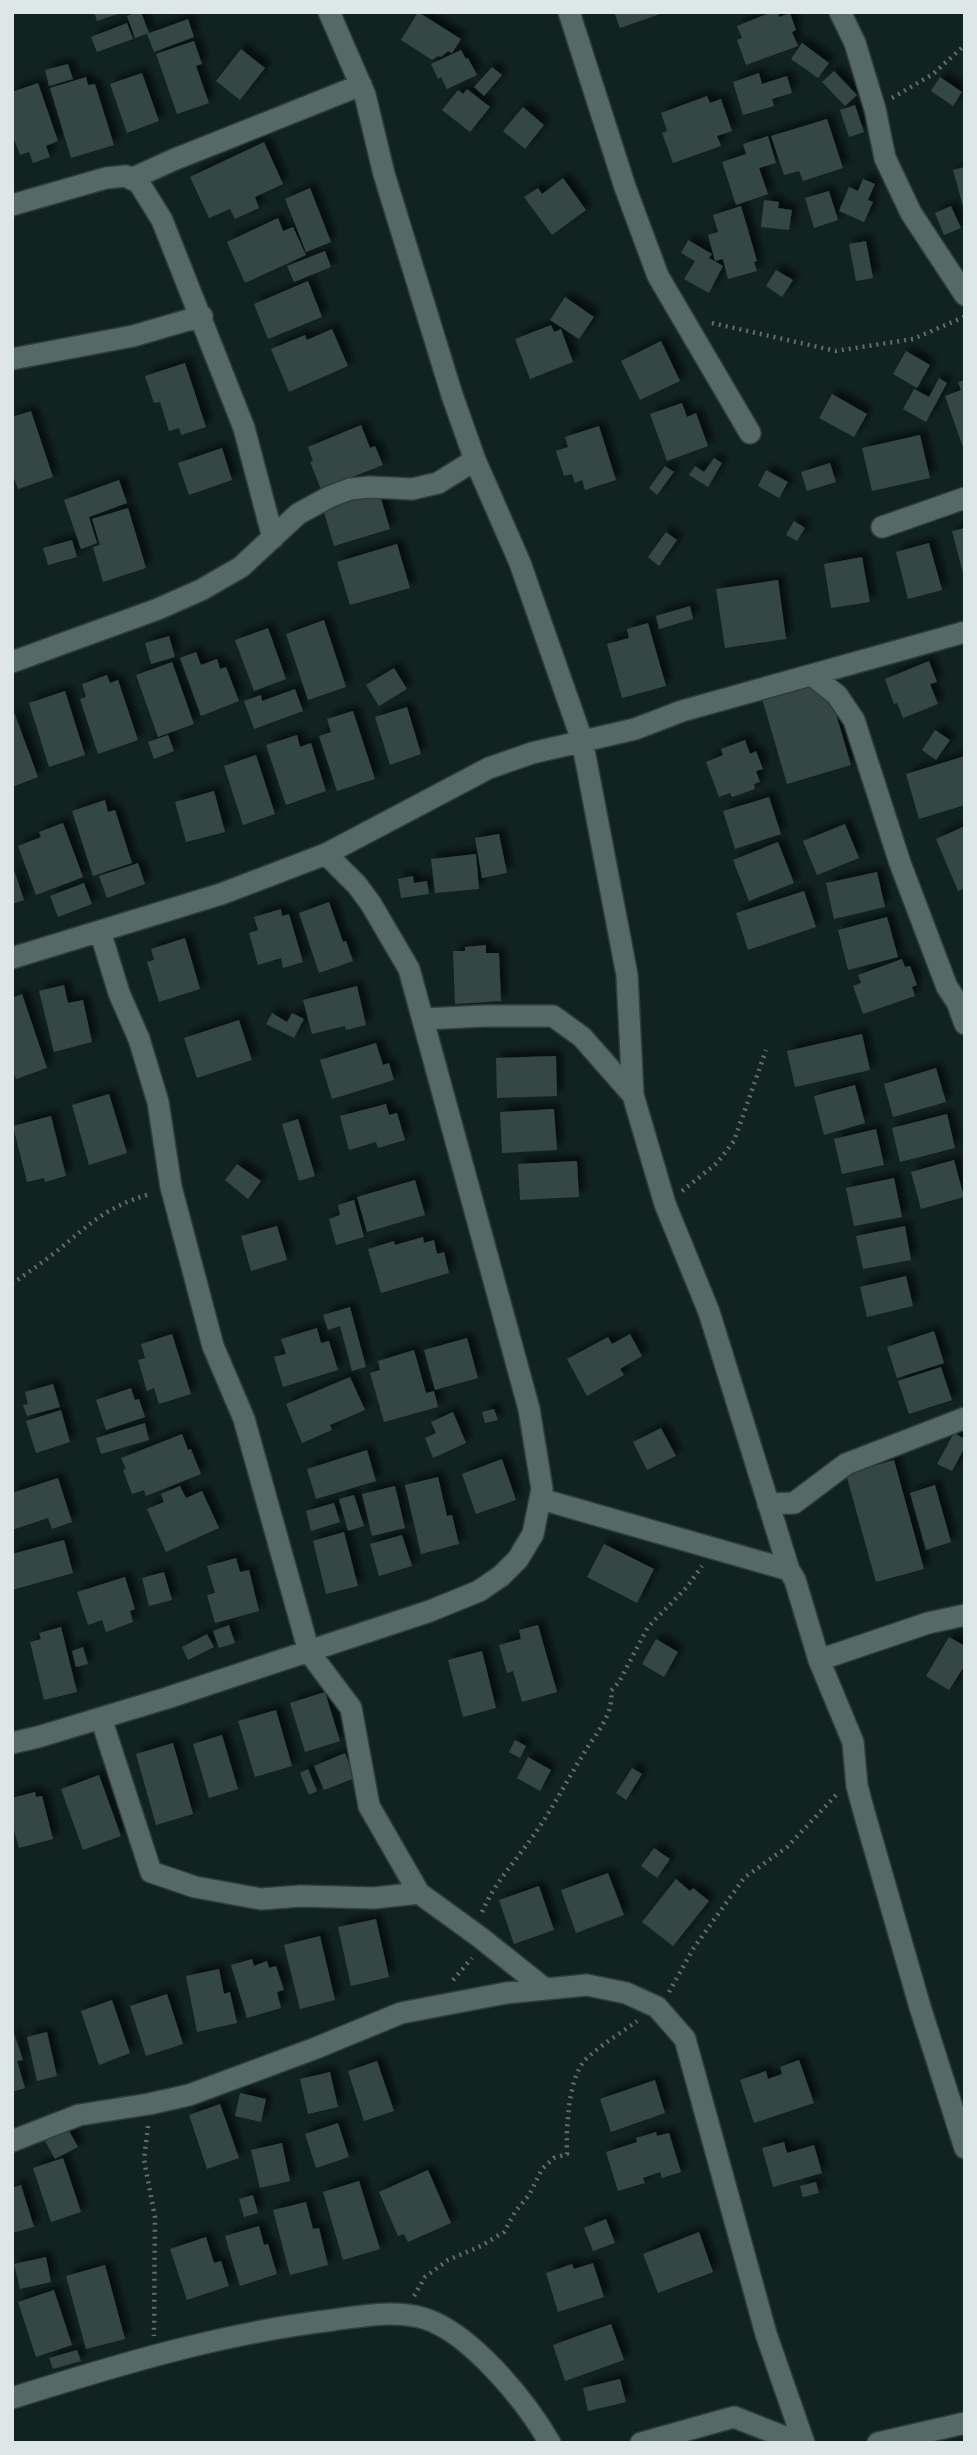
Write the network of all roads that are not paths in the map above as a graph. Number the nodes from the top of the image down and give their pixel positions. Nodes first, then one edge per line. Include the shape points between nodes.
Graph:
1 (329, 12) edge
2 (569, 12) edge
3 (840, 12) edge
4 (361, 85) junction
5 (131, 179) junction
6 (12, 205) edge
7 (965, 295) edge
8 (202, 317) junction
9 (12, 359) edge
10 (750, 433) dead end
11 (475, 460) junction
12 (965, 498) edge
13 (882, 527) dead end
14 (273, 538) junction
15 (965, 632) edge
16 (12, 662) edge
17 (812, 675) junction
18 (582, 740) junction
19 (326, 854) junction
20 (100, 931) junction
21 (12, 958) edge
22 (424, 1019) junction
23 (965, 1024) edge
24 (633, 1095) junction
25 (965, 1418) edge
26 (541, 1499) junction
27 (768, 1504) junction
28 (789, 1570) junction
29 (965, 1615) edge
30 (309, 1652) junction
31 (819, 1660) junction
32 (100, 1718) junction
33 (12, 1743) edge
34 (419, 1893) junction
35 (545, 1989) junction
36 (12, 2141) edge
37 (965, 2148) edge
38 (12, 2398) edge
39 (965, 2423) edge
40 (550, 2443) edge
41 (641, 2443) edge
42 (802, 2443) edge
43 (878, 2443) edge

1 - 4 street
2 - 10 street via 657,276
3 - 7 street via 855,43 885,158 911,214
4 - 5 street
4 - 11 street via 424,311
5 - 6 street via 106,178
5 - 8 street via 139,183 162,220
8 - 9 street via 133,337
8 - 14 street via 244,428
11 - 14 street via 438,483 412,489 350,489 298,514
11 - 18 street via 520,563
12 - 13 street
14 - 16 street via 241,566 201,590
15 - 17 street
17 - 18 street via 681,711 635,729
17 - 23 street via 837,695 854,720 900,863
18 - 19 street via 489,768
18 - 24 street via 627,975
19 - 20 street via 221,894
19 - 22 street via 372,904 409,969
20 - 21 street
20 - 30 street via 158,1102 171,1187 213,1346 244,1419
22 - 24 street via 553,1016 582,1037
22 - 26 street via 529,1409
24 - 27 street via 665,1204 709,1311
25 - 27 street via 846,1464 794,1503
26 - 28 street
26 - 30 street via 533,1534 518,1559 479,1591
27 - 28 street
28 - 31 street
29 - 31 street
30 - 32 street
30 - 34 street via 351,1708 369,1805
31 - 37 street via 853,1742 864,1812
32 - 33 street
32 - 34 street via 151,1872 195,1887 261,1899 374,1899
34 - 35 street
35 - 36 street via 401,2013 189,2095 79,2115
35 - 42 street via 587,1985 626,1993 657,2007 685,2039 765,2334
38 - 40 street via 154,2354 300,2324 403,2314 441,2325 475,2350 524,2403
39 - 43 street
41 - 42 street via 734,2417

